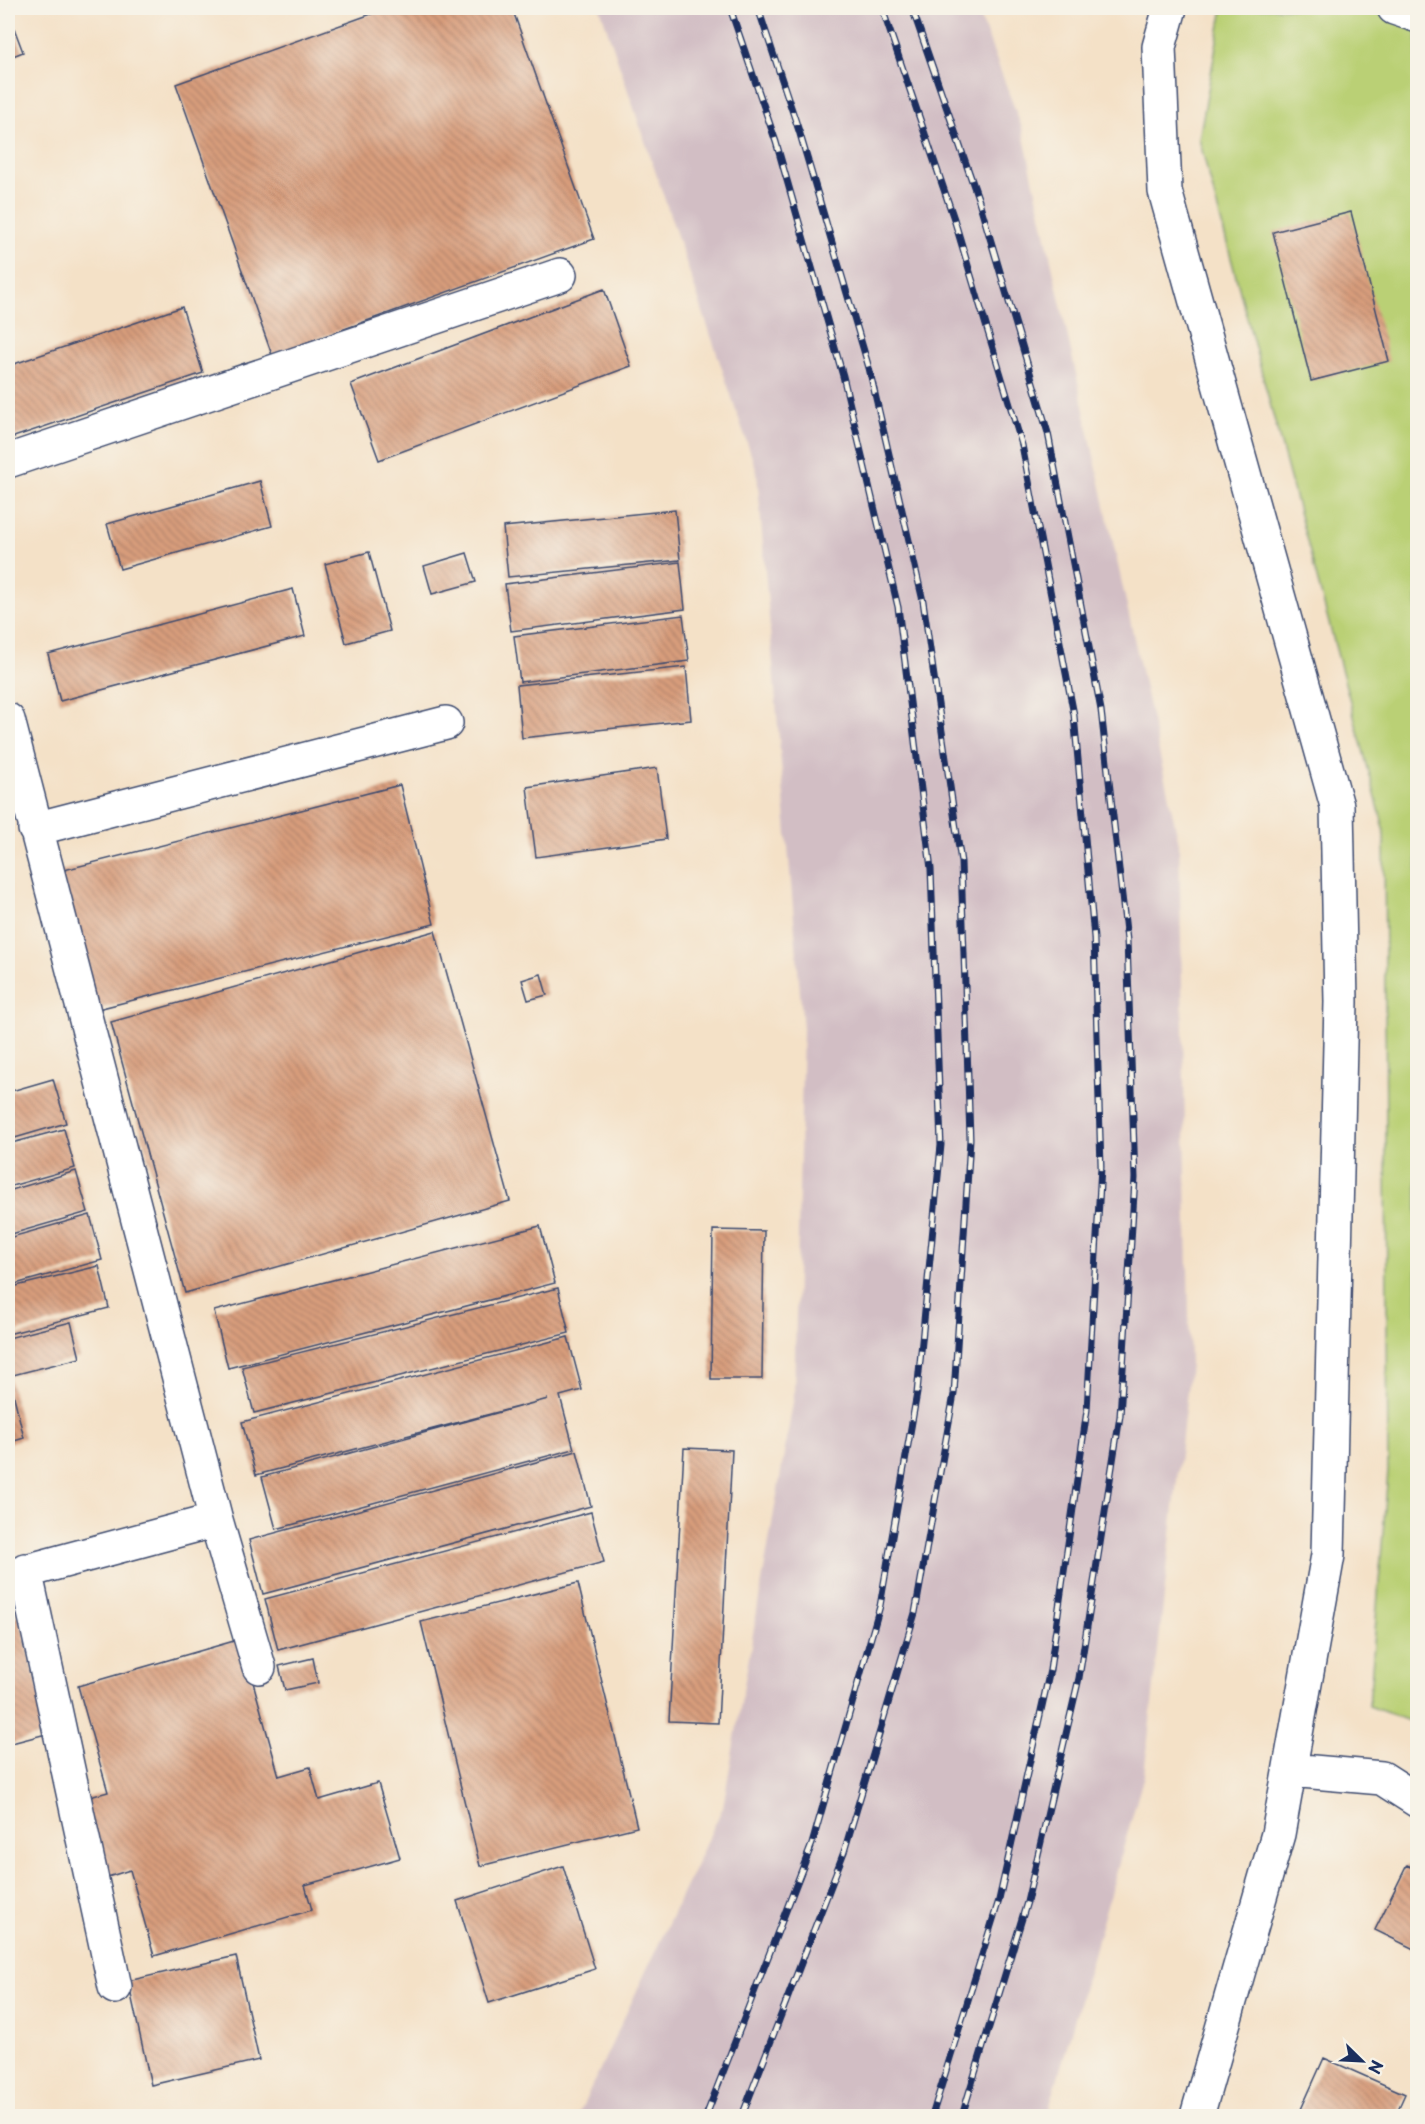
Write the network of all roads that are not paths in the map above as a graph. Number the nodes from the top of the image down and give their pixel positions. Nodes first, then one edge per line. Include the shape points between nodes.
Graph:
1 (1170, 8) edge
2 (1394, 8) edge
3 (1418, 16) edge
4 (560, 275) dead end
5 (8, 462) edge
6 (8, 720) edge
7 (446, 723) dead end
8 (35, 829) junction
9 (216, 1520) junction
10 (16, 1573) edge
11 (258, 1667) dead end
12 (1290, 1770) junction
13 (1418, 1801) edge
14 (115, 1987) dead end
15 (1197, 2116) edge

1 - 12 street via 1159,47 1165,191 1337,807 1341,1002 1328,1555
2 - 3 street
4 - 5 street
6 - 8 street
7 - 8 street
8 - 9 street
9 - 10 street
9 - 11 street
10 - 14 street
12 - 13 street via 1382,1778
12 - 15 street via 1278,1834

